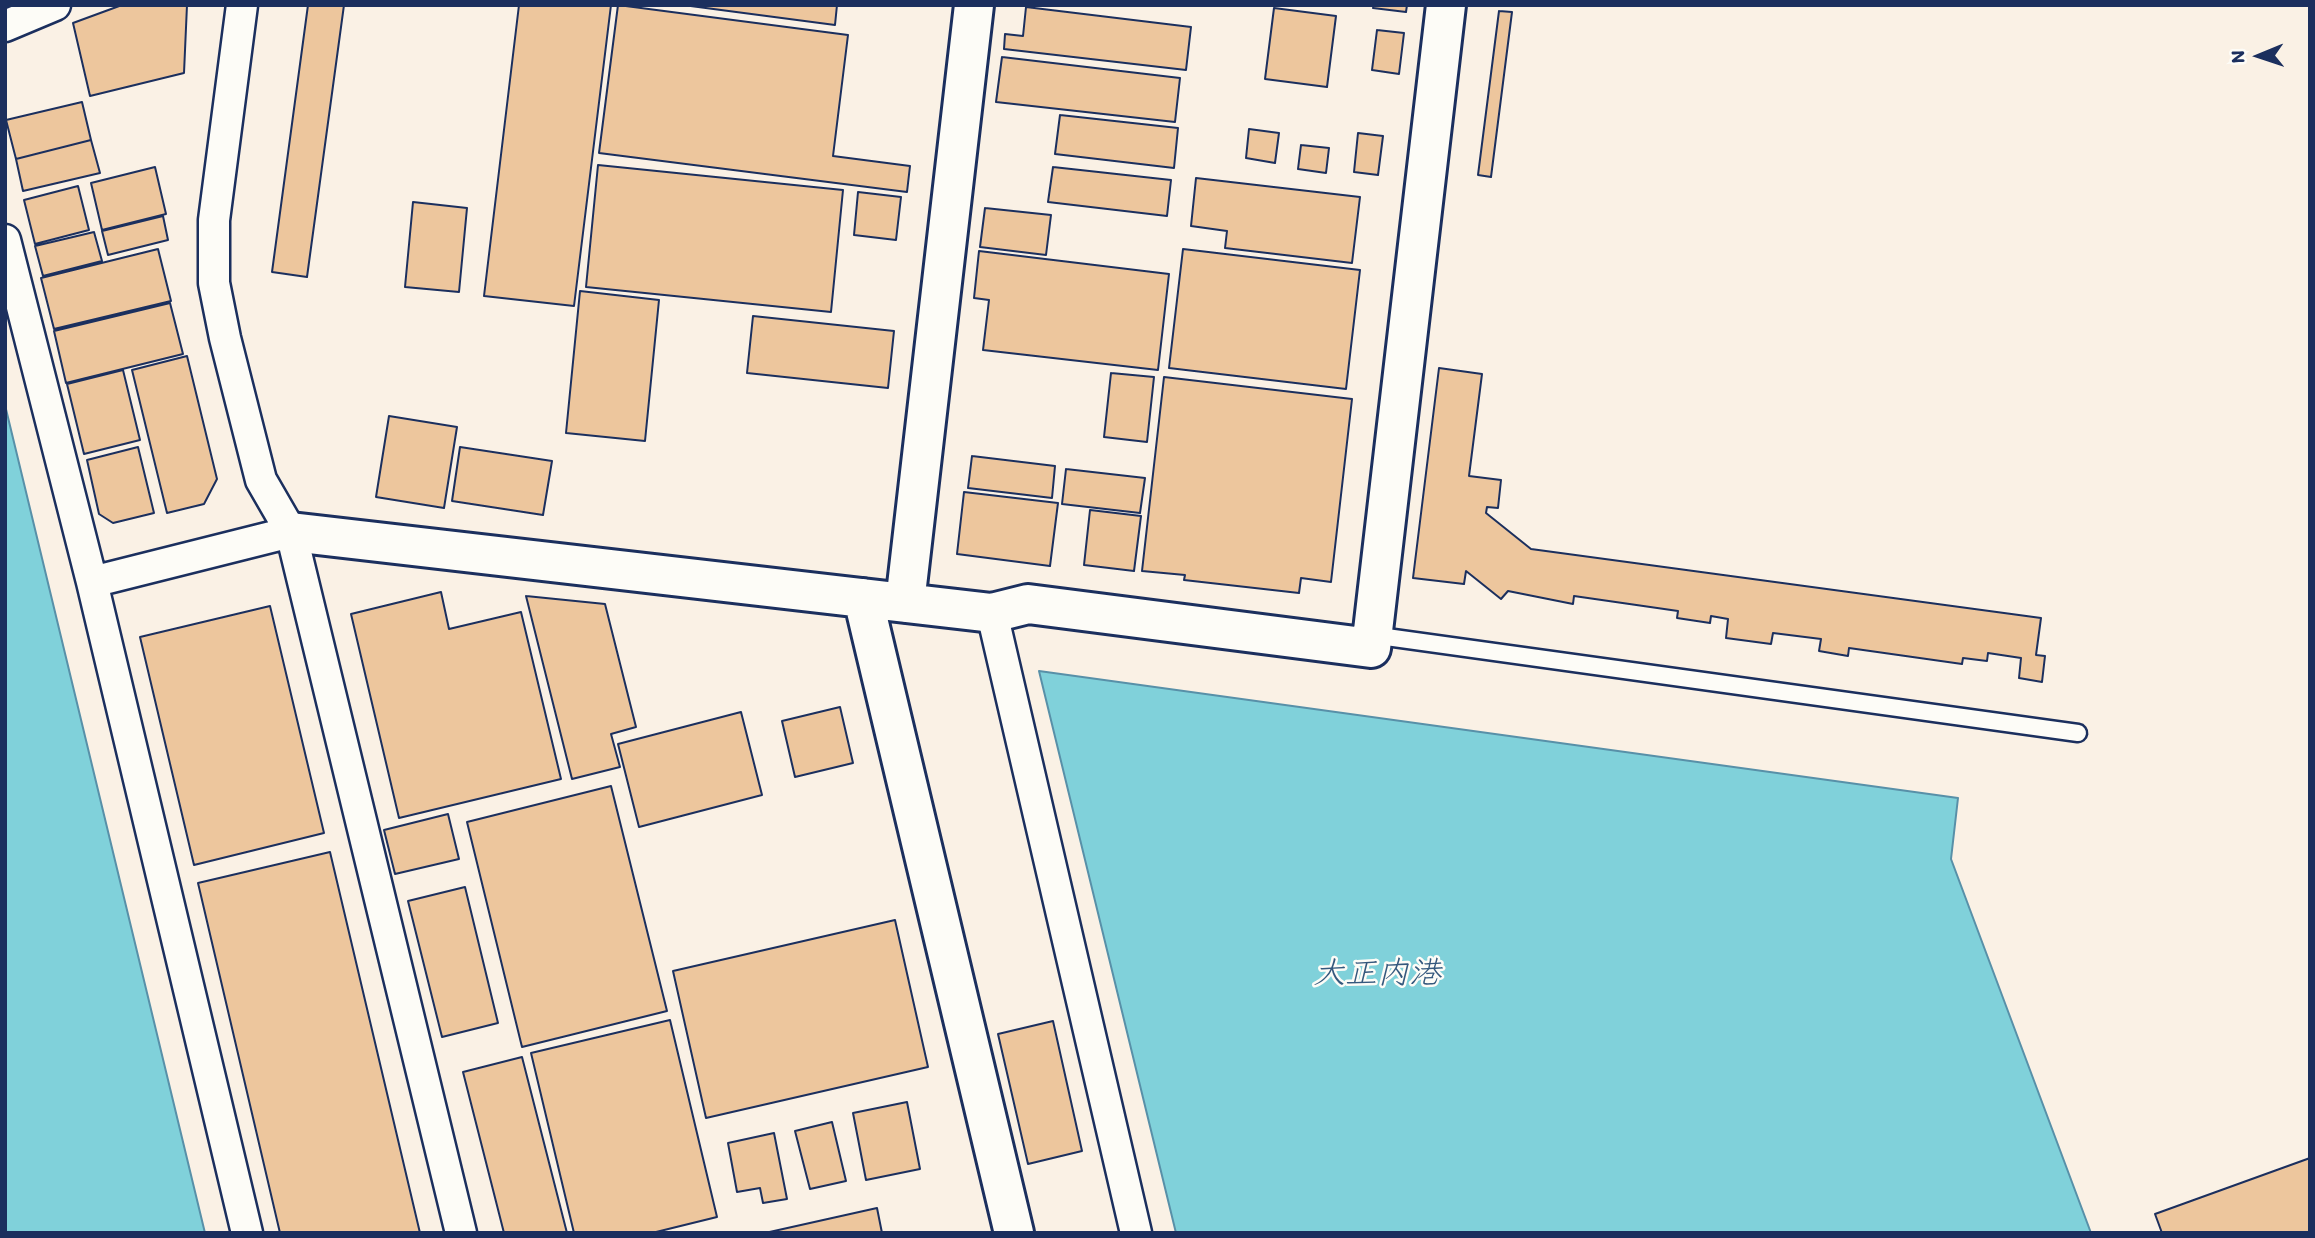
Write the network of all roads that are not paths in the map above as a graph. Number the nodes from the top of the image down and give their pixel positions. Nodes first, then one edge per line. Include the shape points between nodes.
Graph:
1 (55, 5) edge
2 (242, 5) edge
3 (974, 5) edge
4 (1446, 5) edge
5 (5, 26) edge
6 (5, 240) edge
7 (291, 531) junction
8 (92, 582) junction
9 (863, 598) junction
10 (905, 603) junction
11 (992, 613) junction
12 (1372, 635) junction
13 (2078, 733) dead end
14 (247, 1233) edge
15 (461, 1233) edge
16 (1014, 1233) edge
17 (1136, 1233) edge

1 - 5 street
2 - 7 street via 214,220 214,283 261,480
3 - 10 street
4 - 12 street
6 - 8 street
7 - 8 street
7 - 9 street
7 - 15 street
8 - 14 street
9 - 10 street
9 - 16 street
10 - 11 street
11 - 12 street via 1028,604 1371,648
11 - 17 street
12 - 13 lane

